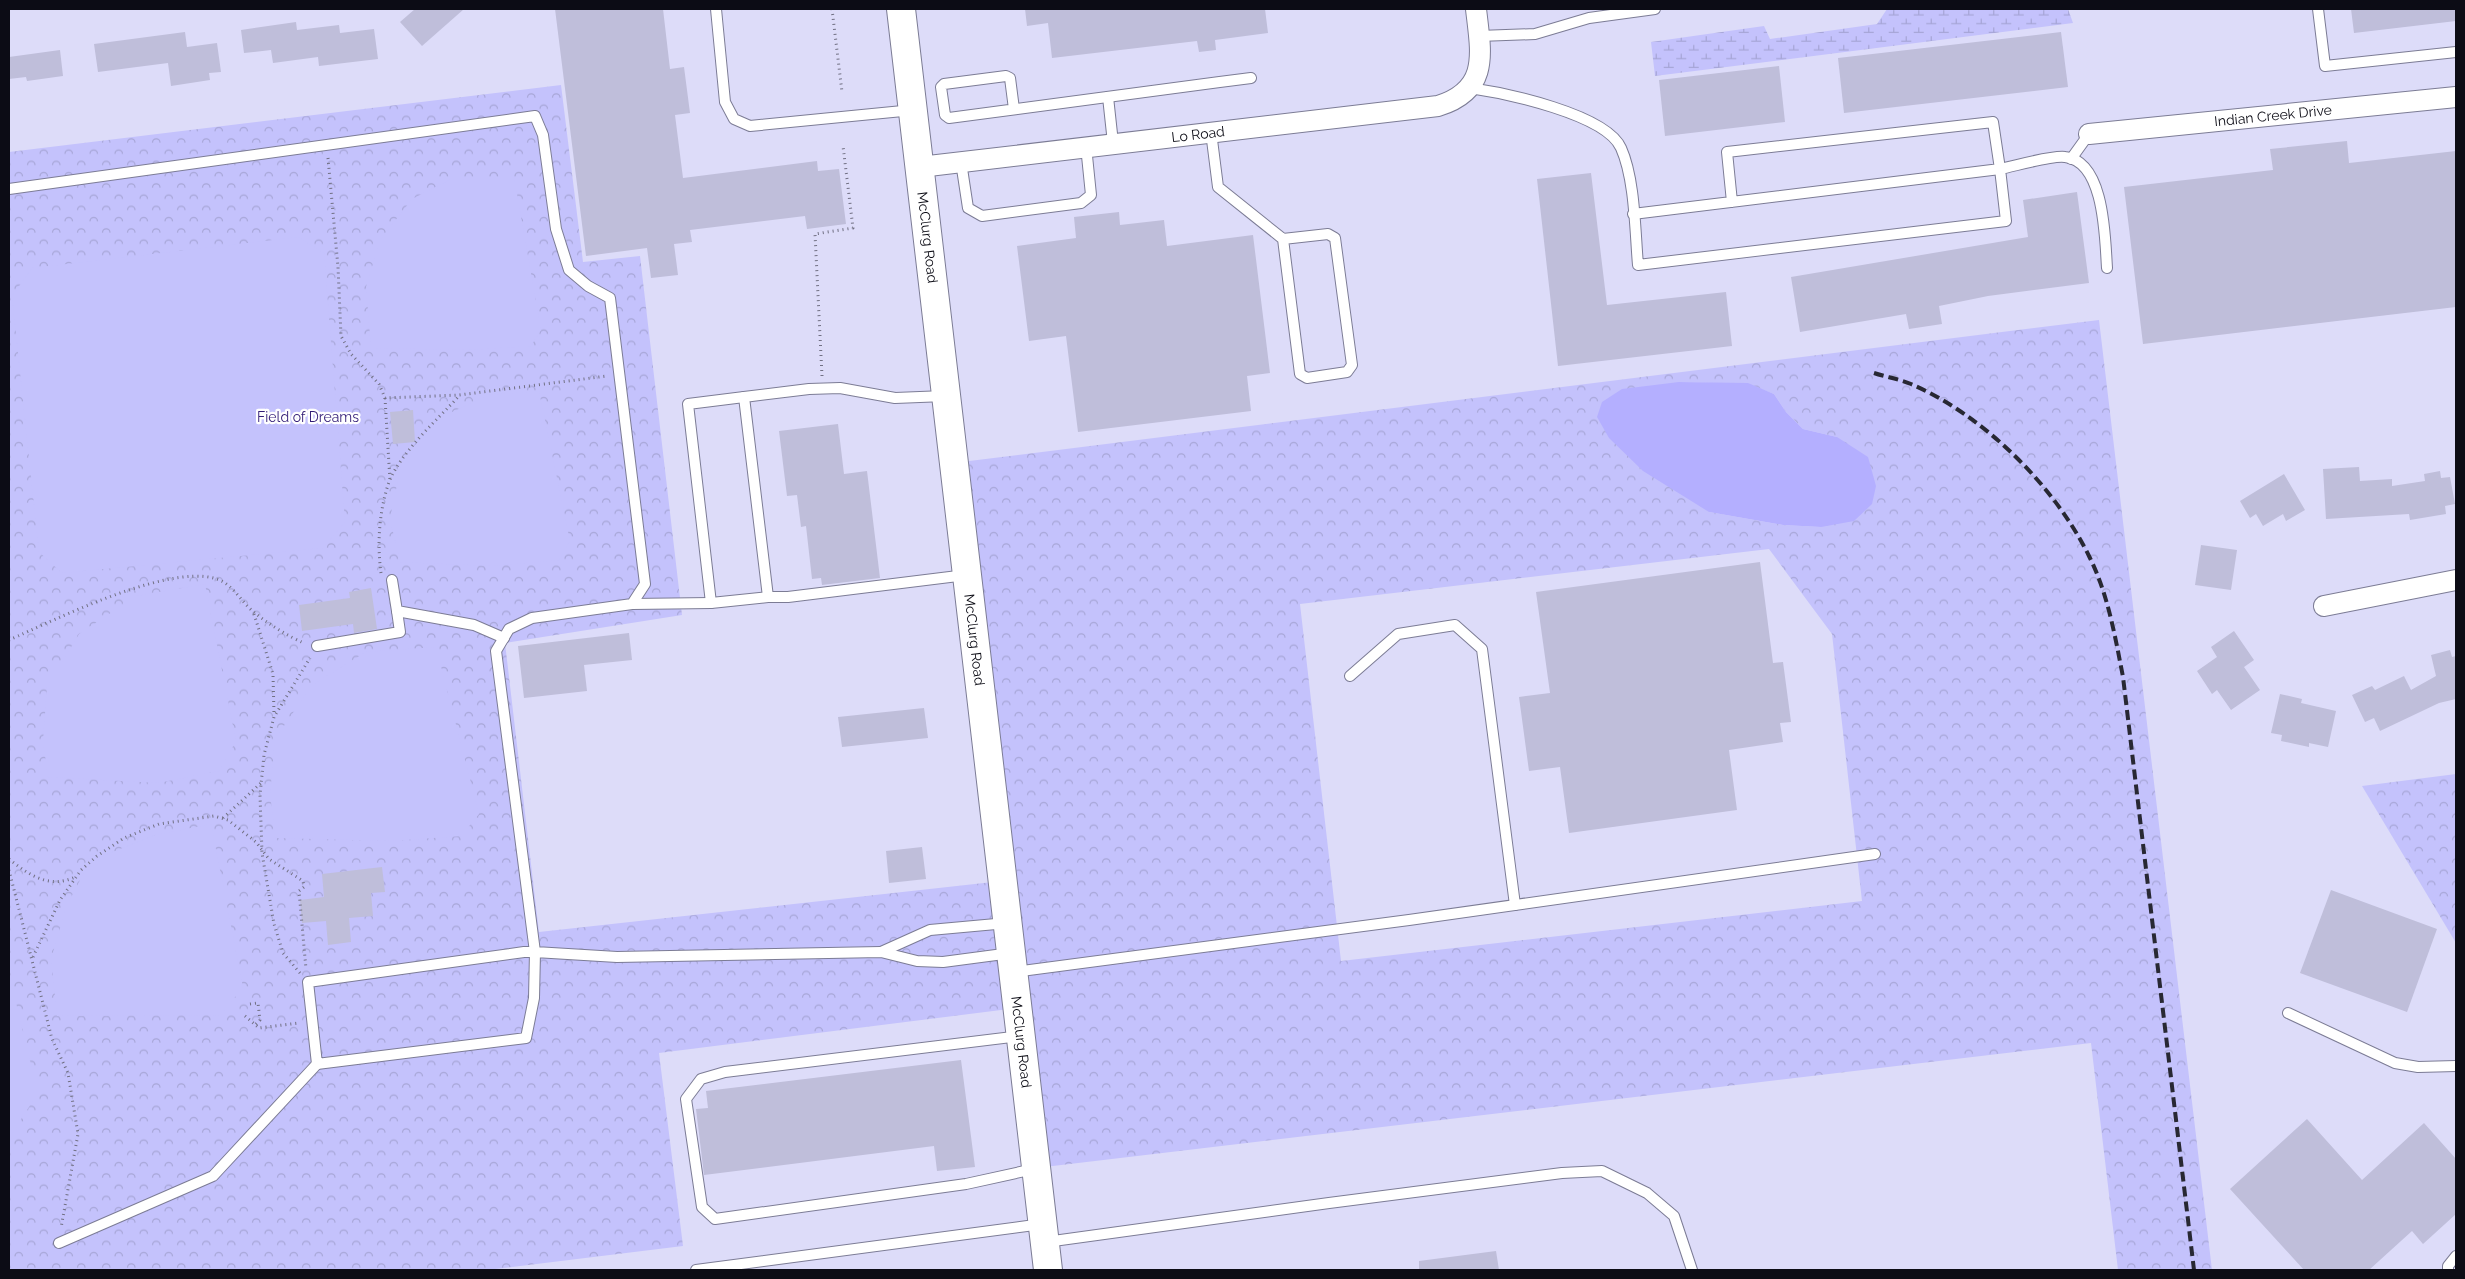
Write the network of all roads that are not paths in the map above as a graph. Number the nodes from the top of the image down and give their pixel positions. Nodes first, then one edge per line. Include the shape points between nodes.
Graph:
1 (716, 9) edge
2 (902, 9) edge
3 (1476, 9) edge
4 (1655, 9) edge
5 (2318, 9) edge
6 (1479, 36) junction
7 (2456, 52) edge
8 (1251, 78) dead end
9 (1470, 88) junction
10 (1108, 97) junction
11 (2456, 97) edge
12 (914, 109) junction
13 (1014, 109) junction
14 (1211, 132) junction
15 (2090, 134) joint
16 (1113, 143) junction
17 (1086, 146) junction
18 (2071, 159) junction
19 (961, 162) junction
20 (920, 167) junction
21 (2000, 169) junction
22 (9, 189) edge
23 (1732, 202) junction
24 (1633, 214) junction
25 (1283, 239) junction
26 (2107, 268) dead end
27 (946, 396) junction
28 (744, 397) junction
29 (967, 575) junction
30 (392, 580) road end
31 (2456, 580) edge
32 (768, 597) junction
33 (711, 603) junction
34 (632, 604) junction
35 (2324, 606) dead end
36 (397, 610) junction
37 (504, 638) junction
38 (316, 646) road end
39 (1350, 676) dead end
40 (1875, 854) dead end
41 (1515, 905) junction
42 (1007, 923) junction
43 (536, 952) junction
44 (881, 952) junction
45 (1012, 963) junction
46 (2288, 1013) dead end
47 (1021, 1036) junction
48 (316, 1064) junction
49 (2456, 1066) edge
50 (1036, 1168) junction
51 (1044, 1233) junction
52 (59, 1243) road end
53 (2456, 1256) edge
54 (696, 1270) edge
55 (1048, 1270) edge
56 (1692, 1270) edge
57 (2448, 1270) edge

1 - 12 lane via 725,102 734,119 750,126
2 - 12 street, McClurg Road
3 - 6 street
4 - 6 lane via 1589,18 1535,34
5 - 7 lane via 2325,66
6 - 9 street via 1480,68
8 - 10 lane
9 - 14 street, Lo Road via 1455,101 1438,106
9 - 24 lane via 1498,92 1590,120 1609,134 1621,147 1628,170
10 - 13 lane
10 - 16 lane
11 - 15 street, Indian Creek Drive
12 - 20 street, McClurg Road
13 - 13 lane via 948,118 941,87 1006,76 1010,78
14 - 16 street, Lo Road
14 - 25 lane via 1218,187
15 - 18 lane
16 - 17 street, Lo Road
17 - 19 street, Lo Road
17 - 19 lane via 1091,194 1081,203 982,216 968,208
18 - 21 lane via 2064,156
18 - 26 lane via 2077,161 2094,180 2103,210
19 - 20 street, Lo Road
20 - 27 street, McClurg Road
21 - 23 lane
21 - 23 lane via 1993,122 1727,152
21 - 24 lane via 2006,221 1638,265
22 - 34 lane via 535,116 543,135 556,230 569,270 610,298 645,584
23 - 24 lane
25 - 25 lane via 1300,374 1307,378 1347,372 1352,365 1335,238 1328,234
27 - 28 lane via 894,398 840,388
27 - 29 street, McClurg Road
28 - 32 lane
28 - 33 lane via 688,404
29 - 32 lane
29 - 42 street, McClurg Road
30 - 36 lane
31 - 35 street
32 - 33 lane
33 - 34 lane
34 - 37 lane via 532,618 509,629
36 - 37 lane via 474,625
36 - 38 lane via 400,632
37 - 43 lane via 496,651
39 - 41 lane via 1398,634 1455,624 1482,649
40 - 41 lane
41 - 45 lane
42 - 44 lane via 930,930
42 - 45 street, McClurg Road
43 - 44 lane via 617,957
43 - 48 lane via 534,998 526,1038
43 - 48 lane via 308,982
44 - 45 lane via 917,961
45 - 47 street, McClurg Road
46 - 49 lane via 2395,1063 2418,1067
47 - 50 street, McClurg Road
47 - 50 lane via 725,1072 701,1079 686,1099 702,1207 715,1219 966,1184
48 - 52 lane via 212,1176
50 - 51 street, McClurg Road
51 - 54 lane
51 - 55 street, McClurg Road
51 - 56 lane via 1602,1171 1647,1193 1674,1216
53 - 57 lane

